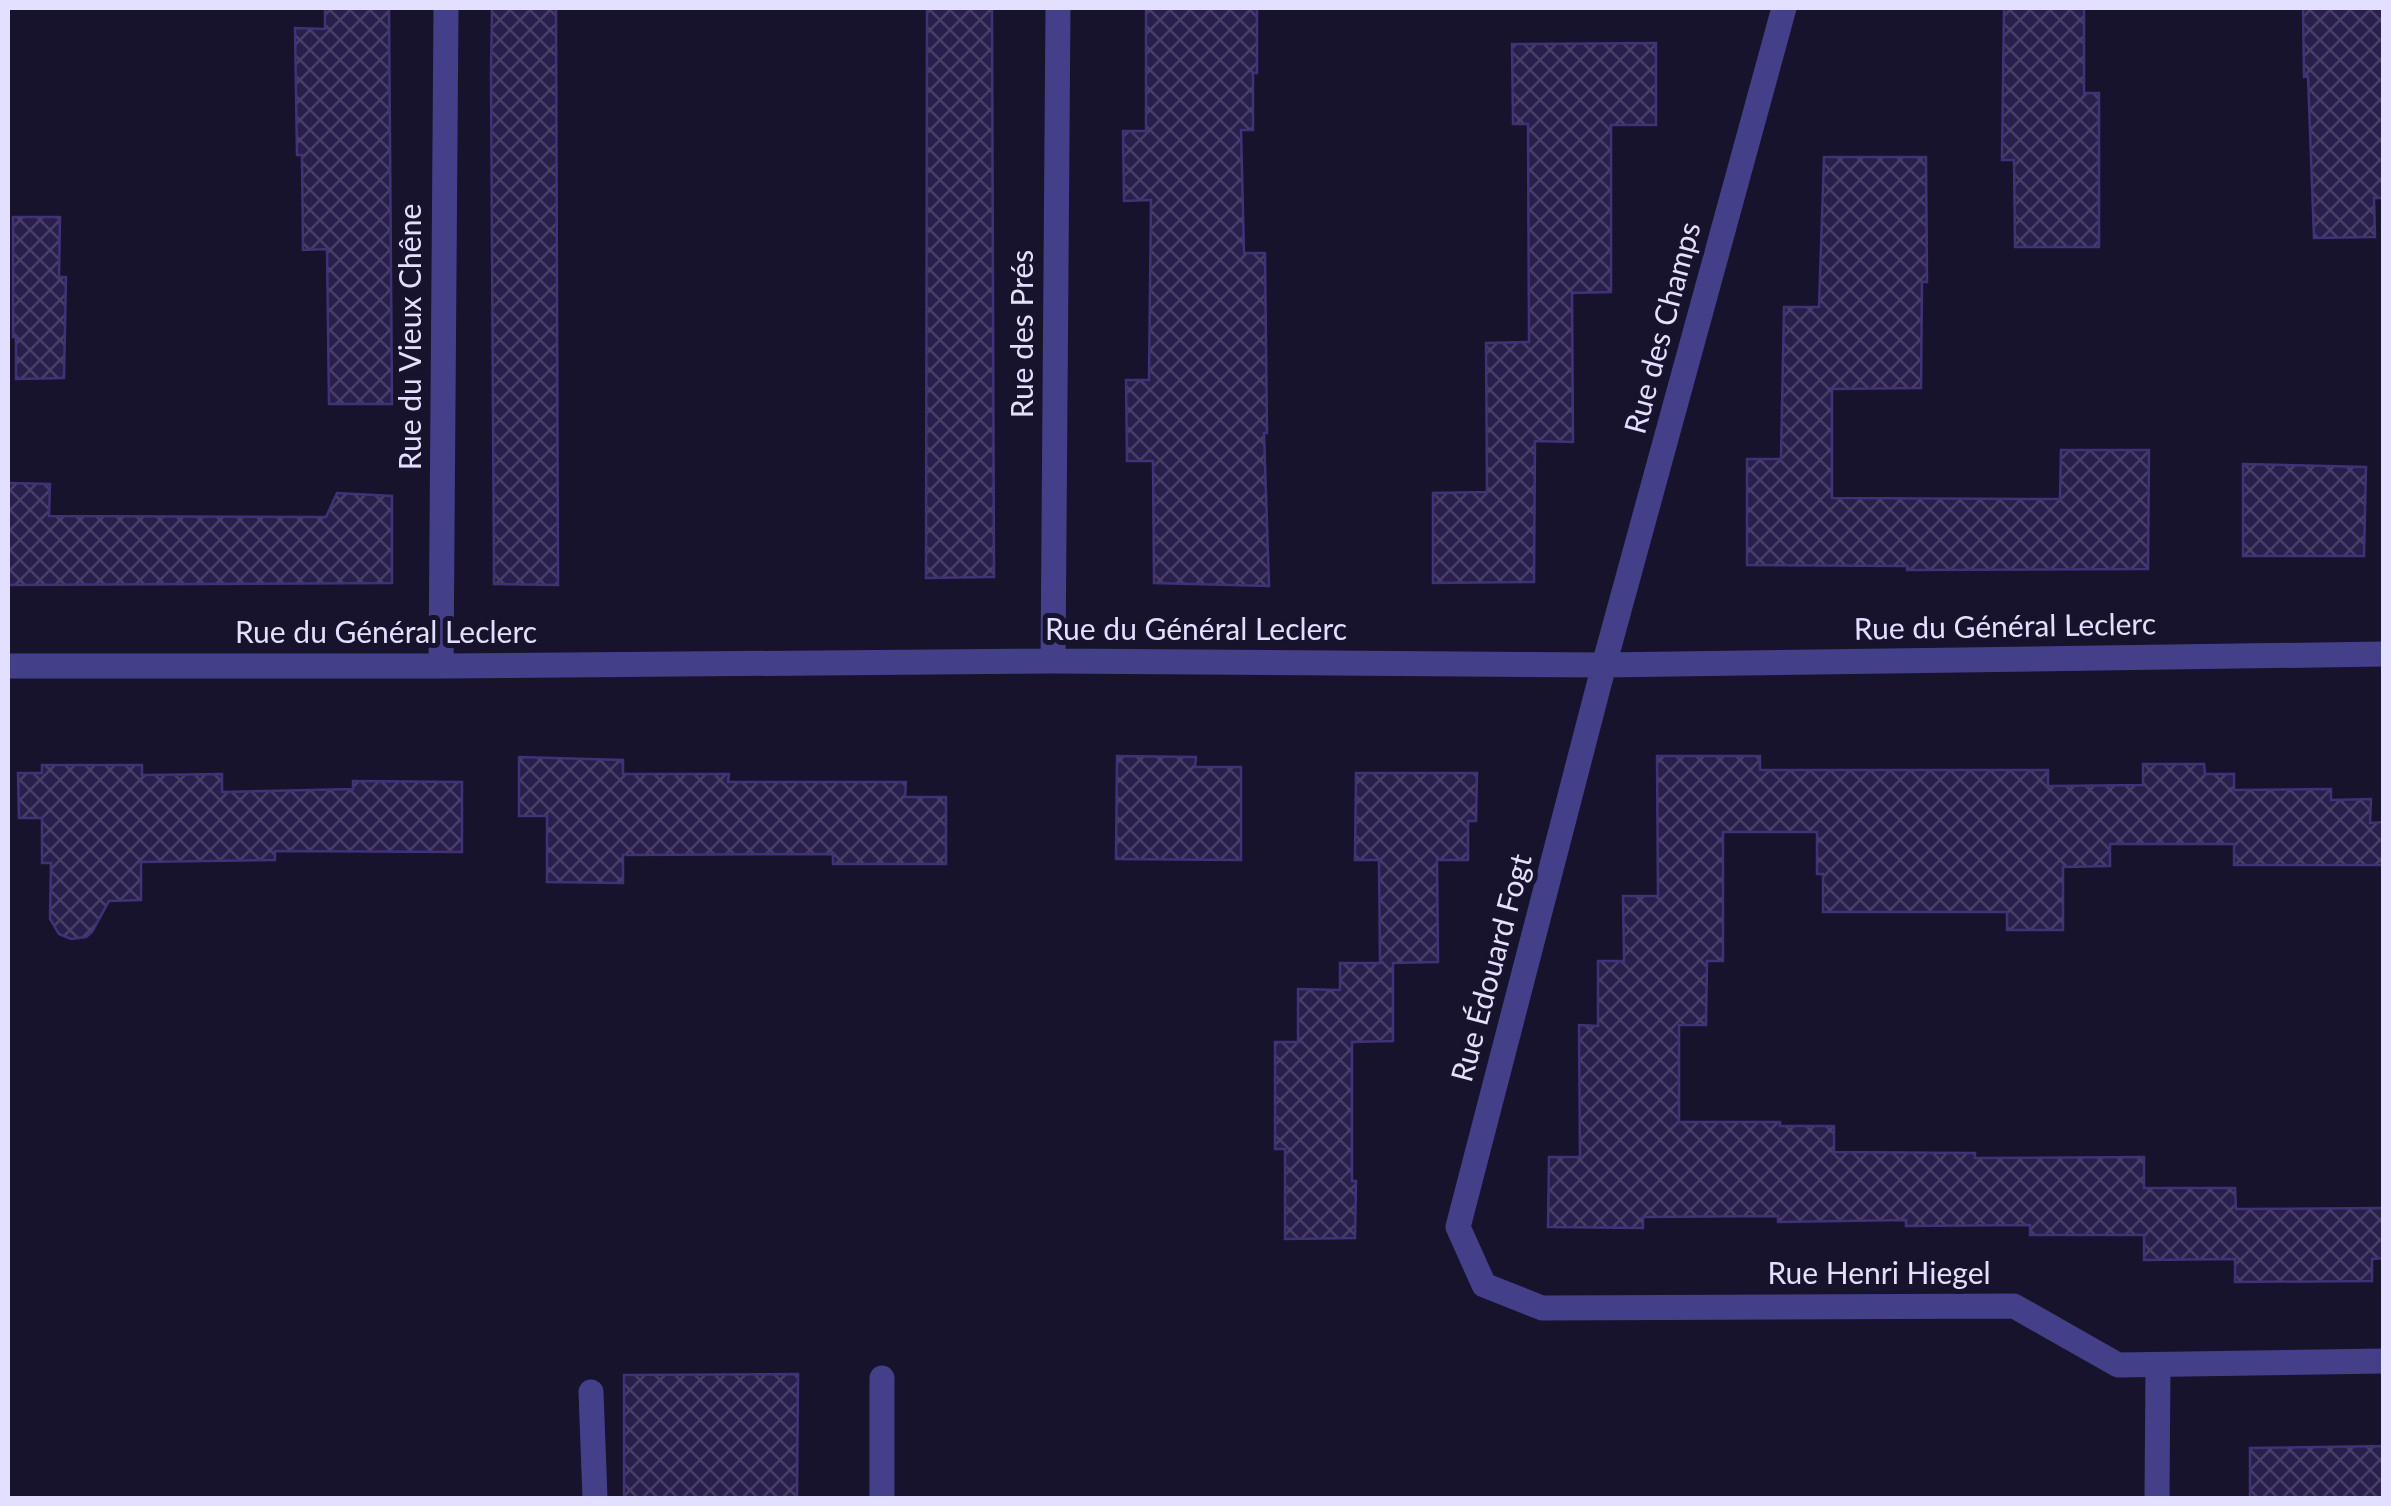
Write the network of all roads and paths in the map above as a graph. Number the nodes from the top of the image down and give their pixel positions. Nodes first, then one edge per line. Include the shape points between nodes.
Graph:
1 (446, 8) edge
2 (1058, 8) edge
3 (1784, 8) edge
4 (2384, 654) edge
5 (1053, 661) junction
6 (1604, 665) junction
7 (8, 666) edge
8 (441, 666) junction
9 (1484, 1285) joint
10 (2384, 1361) edge
11 (2158, 1364) junction
12 (882, 1378) dead end
13 (592, 1392) dead end
14 (595, 1498) edge
15 (882, 1498) edge
16 (2158, 1498) edge

1 - 8 street, Rue du Vieux Chêne
2 - 5 street, Rue des Prés
3 - 6 street, Rue des Champs
4 - 6 street, Rue du Général Leclerc
5 - 6 street, Rue du Général Leclerc
5 - 8 street, Rue du Général Leclerc
6 - 9 street, Rue Édouard Fogt via 1458,1227
7 - 8 street, Rue du Général Leclerc
9 - 11 street, Rue Henri Hiegel via 1542,1308 2014,1306 2118,1365
10 - 11 street, Rue Henri Hiegel
11 - 16 street
12 - 15 street
13 - 14 street

